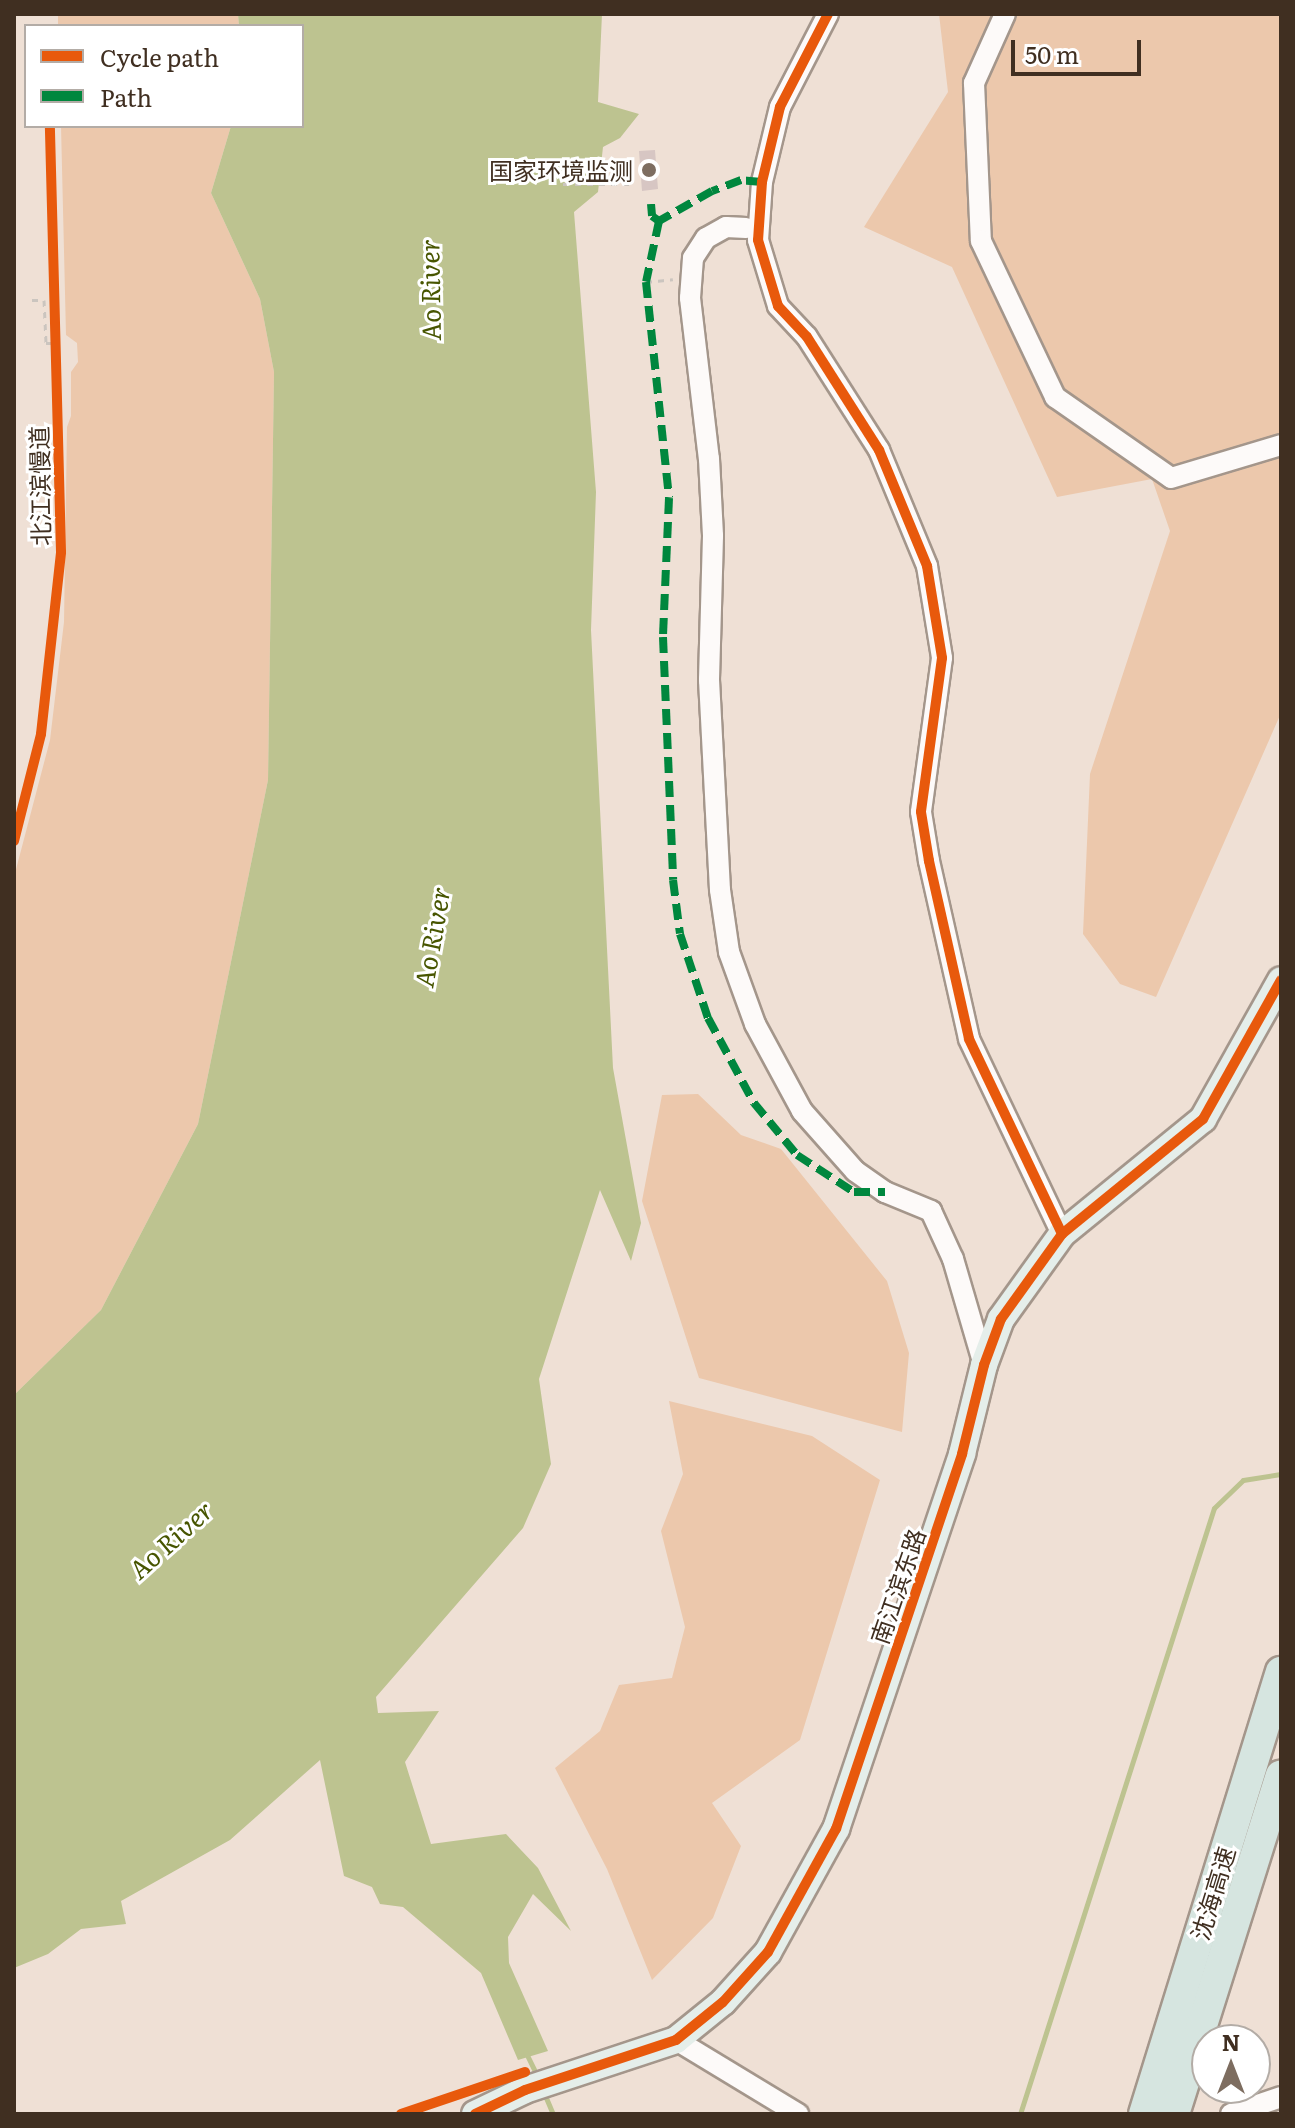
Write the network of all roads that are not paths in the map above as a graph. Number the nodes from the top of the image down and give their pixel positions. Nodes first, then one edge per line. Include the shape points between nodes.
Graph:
1 (828, 14) edge
2 (1005, 14) edge
3 (746, 228) dead end
4 (1281, 445) edge
5 (1281, 980) edge
6 (1062, 1234) junction
7 (984, 1365) junction
8 (1281, 1672) edge
9 (1281, 1775) edge
10 (676, 2040) junction
11 (1281, 2097) edge
12 (475, 2114) edge
13 (798, 2114) edge
14 (1144, 2114) edge
15 (1174, 2114) edge
16 (1231, 2114) edge

1 - 6 street via 780,107 762,182 758,240 778,306 807,337 879,450 927,566 942,658 921,812 929,861 969,1039
2 - 4 street via 974,83 981,241 1055,397 1171,478
3 - 7 street via 726,227 706,238 693,258 690,298 710,475 709,680 720,890 729,952 755,1024 802,1111 855,1171 885,1192 931,1211 953,1259
5 - 6 main road, 南江滨东路 via 1203,1119
6 - 7 main road, 南江滨东路 via 1001,1319
7 - 10 main road, 南江滨东路 via 962,1454 836,1829 768,1952 723,2002
8 - 14 highway, 沈海高速
9 - 15 highway, 沈海高速
10 - 12 main road, 南江滨东路 via 525,2090
10 - 13 street
11 - 16 street

